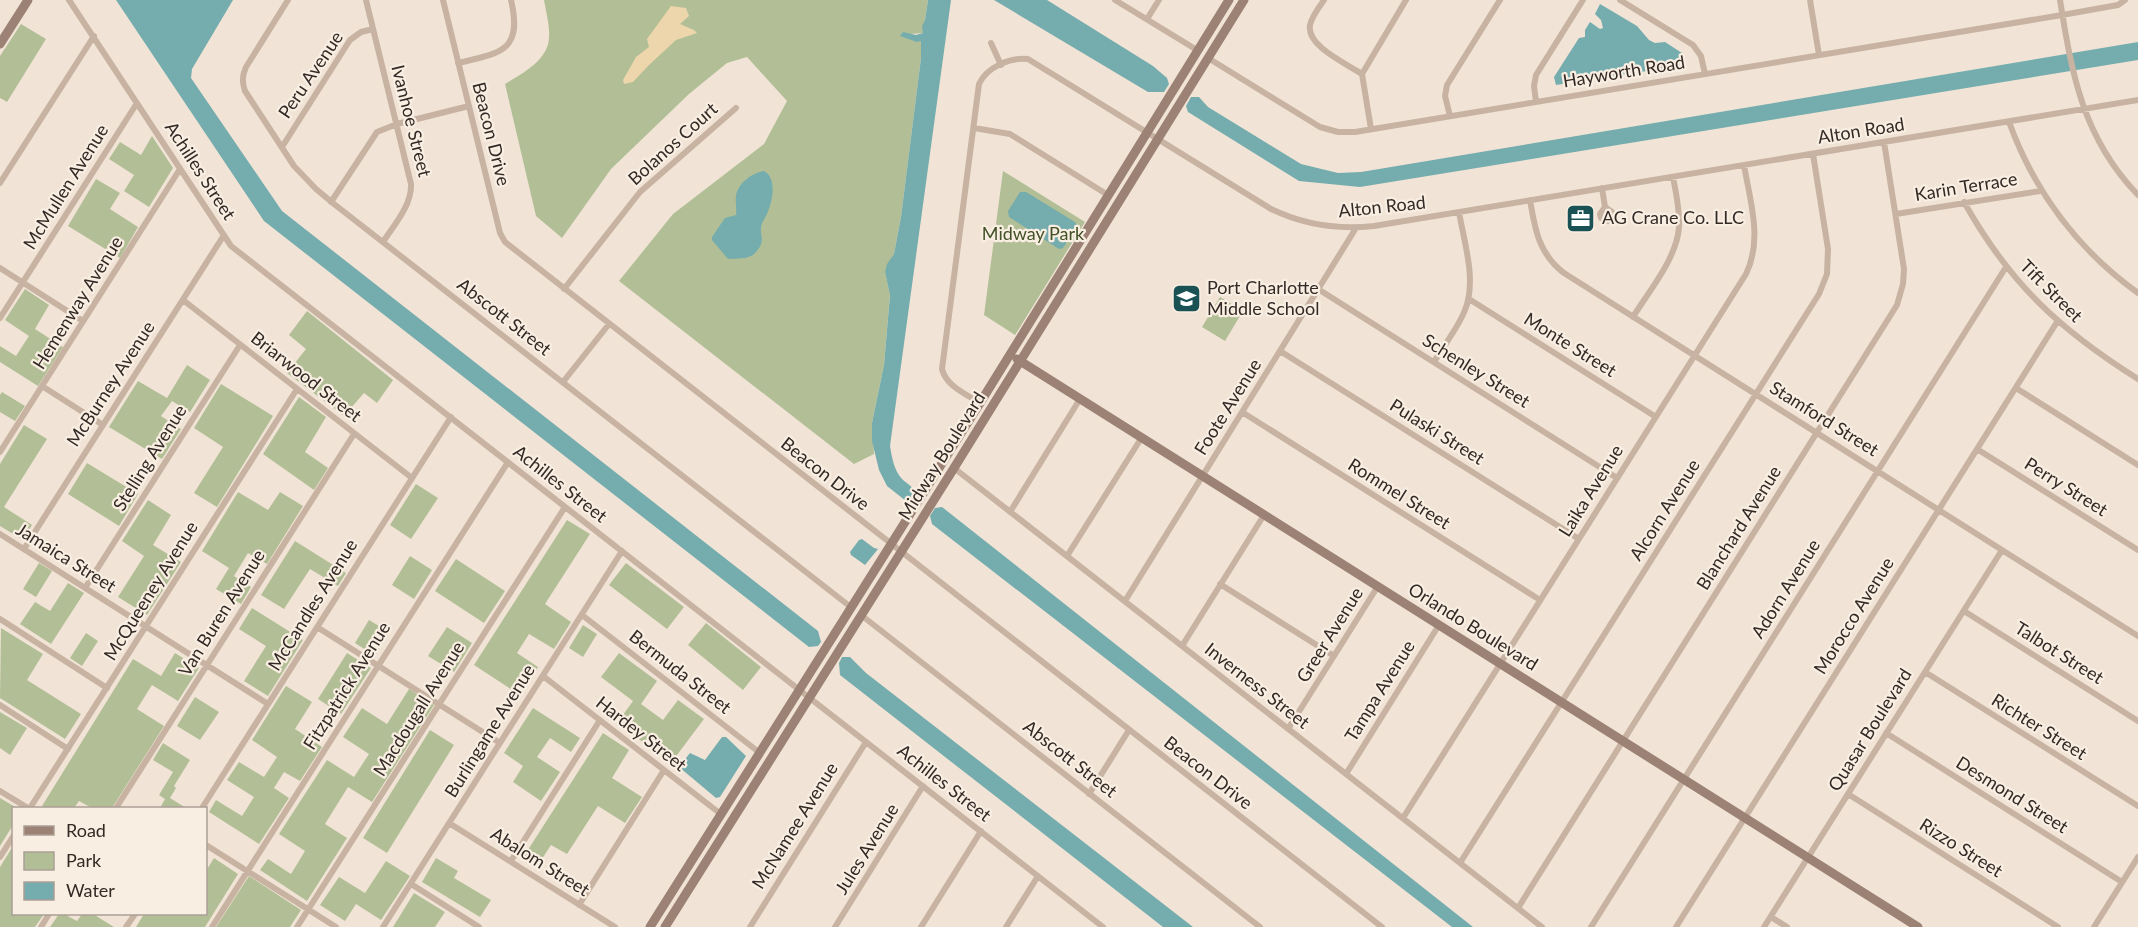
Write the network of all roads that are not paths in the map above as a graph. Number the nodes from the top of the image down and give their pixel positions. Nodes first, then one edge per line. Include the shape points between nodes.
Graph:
1 (28, 0) edge
2 (69, 0) edge
3 (288, 0) edge
4 (366, 0) edge
5 (443, 0) edge
6 (511, 0) edge
7 (1115, 0) edge
8 (1159, 0) edge
9 (1228, 0) edge
10 (1244, 0) edge
11 (1324, 0) edge
12 (1406, 0) edge
13 (1500, 0) edge
14 (1583, 0) edge
15 (1620, 0) edge
16 (1810, 0) edge
17 (2060, 0) edge
18 (2125, 0) edge
19 (2062, 15) junction
20 (1147, 20) junction
21 (373, 29) junction
22 (94, 36) junction
23 (0, 44) edge
24 (991, 44) dead end
25 (1197, 50) junction
26 (1819, 55) junction
27 (1208, 58) junction
28 (458, 63) junction
29 (1001, 65) junction
30 (1362, 74) junction
31 (1705, 74) junction
32 (2138, 100) edge
33 (1536, 102) junction
34 (137, 103) junction
35 (469, 106) junction
36 (736, 108) dead end
37 (2084, 110) junction
38 (1450, 116) junction
39 (2009, 122) junction
40 (396, 124) junction
41 (974, 128) junction
42 (1371, 129) junction
43 (1146, 133) junction
44 (1157, 139) junction
45 (1884, 142) junction
46 (282, 147) junction
47 (1813, 154) junction
48 (1744, 165) junction
49 (180, 169) junction
50 (1673, 177) junction
51 (0, 183) edge
52 (1602, 188) junction
53 (2040, 190) junction
54 (1108, 195) junction
55 (2138, 195) edge
56 (1530, 200) junction
57 (331, 202) junction
58 (1965, 202) junction
59 (1605, 207) dead end
60 (1459, 212) junction
61 (1896, 214) junction
62 (1356, 228) junction
63 (224, 235) junction
64 (383, 242) junction
65 (2006, 267) junction
66 (0, 268) edge
67 (22, 282) junction
68 (564, 289) junction
69 (1318, 289) junction
70 (2138, 293) edge
71 (1469, 299) junction
72 (183, 300) junction
73 (1633, 317) junction
74 (0, 318) edge
75 (83, 321) junction
76 (2057, 322) junction
77 (609, 324) junction
78 (240, 345) junction
79 (1280, 351) junction
80 (1010, 354) junction
81 (1694, 356) junction
82 (1020, 361) junction
83 (1434, 362) junction
84 (2138, 379) edge
85 (563, 382) junction
86 (42, 386) junction
87 (2016, 388) junction
88 (297, 389) junction
89 (1755, 394) junction
90 (1080, 399) junction
91 (980, 403) junction
92 (1242, 412) junction
93 (451, 417) junction
94 (1656, 417) junction
95 (103, 425) junction
96 (1817, 433) junction
97 (354, 434) junction
98 (1142, 438) junction
99 (1977, 449) junction
100 (0, 452) edge
101 (508, 462) junction
102 (2138, 465) edge
103 (954, 468) junction
104 (1878, 471) junction
105 (1203, 476) junction
106 (412, 478) junction
107 (1617, 478) junction
108 (565, 507) junction
109 (1939, 510) junction
110 (1010, 512) junction
111 (1264, 515) junction
112 (0, 534) edge
113 (1579, 539) junction
114 (892, 545) junction
115 (24, 549) junction
116 (2002, 550) junction
117 (2138, 550) edge
118 (622, 551) junction
119 (901, 552) junction
120 (1067, 556) junction
121 (1220, 584) junction
122 (1378, 586) junction
123 (85, 588) junction
124 (1540, 600) junction
125 (1125, 601) junction
126 (852, 608) junction
127 (1964, 611) junction
128 (582, 615) junction
129 (861, 615) junction
130 (0, 619) edge
131 (1439, 625) junction
132 (146, 627) junction
133 (317, 627) junction
134 (2138, 636) edge
135 (1182, 646) junction
136 (1334, 656) junction
137 (1500, 664) junction
138 (207, 666) junction
139 (378, 666) junction
140 (1925, 672) junction
141 (543, 676) junction
142 (107, 688) junction
143 (800, 690) junction
144 (809, 697) junction
145 (1561, 702) junction
146 (268, 704) junction
147 (439, 704) junction
148 (0, 705) edge
149 (600, 720) junction
150 (2138, 721) edge
151 (1288, 729) junction
152 (1129, 730) junction
153 (1886, 733) junction
154 (1622, 741) junction
155 (866, 742) junction
156 (500, 743) junction
157 (68, 749) junction
158 (760, 753) junction
159 (664, 770) junction
160 (1346, 774) junction
161 (1683, 779) junction
162 (923, 786) junction
163 (0, 791) edge
164 (1089, 794) junction
165 (1848, 794) junction
166 (2138, 806) edge
167 (27, 807) edge
168 (30, 807) edge
169 (117, 807) edge
170 (203, 807) edge
171 (722, 815) junction
172 (1403, 818) junction
173 (1745, 818) junction
174 (449, 823) junction
175 (981, 831) junction
176 (12, 838) edge
177 (207, 846) edge
178 (0, 856) edge
179 (2138, 857) edge
180 (1808, 858) junction
181 (511, 861) junction
182 (1460, 863) junction
183 (247, 871) junction
184 (1038, 876) junction
185 (2122, 882) junction
186 (411, 884) junction
187 (579, 905) junction
188 (1518, 908) junction
189 (309, 910) junction
190 (1771, 917) junction
191 (1093, 924) edge
192 (212, 927) edge
193 (297, 927) edge
194 (336, 927) edge
195 (383, 927) edge
196 (479, 927) edge
197 (615, 927) edge
198 (650, 927) edge
199 (665, 927) edge
200 (750, 927) edge
201 (835, 927) edge
202 (921, 927) edge
203 (1006, 927) edge
204 (1104, 927) edge
205 (1260, 927) edge
206 (1382, 927) edge
207 (1542, 927) edge
208 (1591, 927) edge
209 (1676, 927) edge
210 (1764, 927) edge
211 (1787, 927) edge
212 (1918, 927) edge
213 (2058, 927) edge
214 (2094, 927) edge

1 - 23 street
2 - 22 street, Achilles Street
3 - 46 street, Abscott Street via 242,75 245,91
4 - 21 street, Ivanhoe Street
5 - 28 street, Beacon Drive
6 - 28 street via 515,25 508,44 491,55
7 - 20 street
8 - 20 street
9 - 25 street, Midway Boulevard
10 - 27 street, Midway Boulevard
11 - 30 street via 1310,26 1310,35 1316,44
12 - 30 street
13 - 38 street via 1447,85 1445,96
14 - 33 street via 1536,75
15 - 31 street via 1693,45 1701,56
16 - 26 street
17 - 19 street
18 - 19 street, Hayworth Road via 2118,5
19 - 26 street, Hayworth Road
19 - 37 street
20 - 25 street
21 - 40 street, Ivanhoe Street
21 - 46 street, Peru Avenue via 350,40
22 - 34 street, Achilles Street
22 - 51 street
24 - 29 street
25 - 43 street, Midway Boulevard
26 - 31 street, Hayworth Road
27 - 42 street, Hayworth Road via 1320,127 1338,132
27 - 44 street, Midway Boulevard
28 - 35 street, Beacon Drive
29 - 41 street via 983,75
29 - 43 street, Alton Road via 1016,58 1028,59
30 - 42 street
31 - 33 street, Hayworth Road
32 - 37 street, Alton Road
33 - 38 street, Hayworth Road
34 - 49 street, Achilles Street
34 - 67 street, McMullen Avenue
35 - 40 street
35 - 68 street, Beacon Drive via 505,242
36 - 68 street, Bolanos Court via 640,192
37 - 39 street, Alton Road
37 - 55 street via 2102,147
38 - 42 street, Hayworth Road
39 - 45 street, Alton Road
39 - 53 street
40 - 57 street via 377,132 370,140
40 - 64 street, Ivanhoe Street via 412,192
41 - 54 street via 1010,134
41 - 91 street via 942,369 948,383
43 - 44 street, Alton Road
43 - 54 street, Midway Boulevard
44 - 62 street, Alton Road via 1280,214 1318,226
44 - 82 street, Midway Boulevard
45 - 47 street, Alton Road
45 - 61 street, Blanchard Avenue
46 - 57 street, Abscott Street via 304,178
47 - 48 street, Alton Road
47 - 89 street, Alcorn Avenue via 1828,249 1827,274 1819,294
48 - 50 street, Alton Road
48 - 81 street, Laika Avenue via 1755,231 1753,256 1746,274
49 - 63 street, Achilles Street
49 - 75 street, Hemenway Avenue
50 - 52 street, Alton Road
50 - 73 street via 1680,218 1677,242
52 - 56 street, Alton Road
52 - 59 street
53 - 58 street, Karin Terrace
53 - 70 street via 2084,247
54 - 80 street, Midway Boulevard
56 - 60 street, Alton Road
56 - 73 street, Stamford Street via 1540,244 1551,262
57 - 64 street, Abscott Street
58 - 61 street, Karin Terrace
58 - 65 street, Tift Street
60 - 62 street, Alton Road
60 - 71 street via 1470,276
61 - 96 street, Blanchard Avenue via 1904,269 1900,298
62 - 69 street, Foote Avenue
63 - 72 street, McBurney Avenue
63 - 93 street, Achilles Street via 231,246
64 - 85 street, Abscott Street
65 - 76 street, Tift Street
65 - 104 street, Adorn Avenue
66 - 67 street
67 - 74 street, McMullen Avenue
67 - 75 street
68 - 77 street, Beacon Drive
69 - 79 street, Foote Avenue
69 - 83 street, Schenley Street
71 - 83 street
71 - 94 street, Monte Street
72 - 78 street, Briarwood Street
72 - 95 street, McBurney Avenue
73 - 81 street, Stamford Street
75 - 86 street, Hemenway Avenue
76 - 84 street, Tift Street
76 - 87 street, Morocco Avenue
77 - 85 street
77 - 114 street, Beacon Drive
78 - 88 street, Briarwood Street
78 - 123 street, Stelling Avenue
79 - 92 street, Foote Avenue
79 - 113 street, Pulaski Street
80 - 82 street, Orlando Boulevard
80 - 91 street, Midway Boulevard
81 - 89 street, Stamford Street
81 - 94 street, Laika Avenue
82 - 90 street, Orlando Boulevard
82 - 103 street, Midway Boulevard
83 - 107 street, Schenley Street
85 - 126 street, Abscott Street
86 - 95 street
86 - 100 street, Hemenway Avenue
87 - 99 street, Morocco Avenue
87 - 102 street
88 - 97 street, Briarwood Street
88 - 132 street, McQueeney Avenue
89 - 96 street, Stamford Street
89 - 145 street, Alcorn Avenue
90 - 98 street, Orlando Boulevard
90 - 110 street
91 - 114 street, Midway Boulevard
92 - 105 street, Foote Avenue
92 - 124 street, Rommel Street
93 - 101 street, Achilles Street
93 - 106 street, McCandles Avenue
94 - 107 street, Laika Avenue
95 - 115 street, McBurney Avenue
96 - 104 street, Stamford Street
96 - 154 street, Blanchard Avenue
97 - 106 street, Briarwood Street
97 - 138 street, Van Buren Avenue
98 - 105 street, Orlando Boulevard
98 - 120 street
99 - 109 street, Morocco Avenue
99 - 117 street, Perry Street
101 - 108 street, Achilles Street
101 - 139 street, Fitzpatrick Avenue
103 - 110 street, Inverness Street
103 - 119 street, Midway Boulevard
104 - 109 street, Stamford Street
104 - 161 street, Adorn Avenue
105 - 111 street, Orlando Boulevard
105 - 125 street, Foote Avenue
106 - 133 street, McCandles Avenue
107 - 113 street, Laika Avenue
108 - 118 street, Achilles Street
108 - 147 street, Macdougall Avenue
109 - 116 street, Stamford Street
109 - 173 street, Morocco Avenue
110 - 120 street, Inverness Street
111 - 121 street
111 - 122 street, Orlando Boulevard
112 - 115 street, Jamaica Street
113 - 124 street, Laika Avenue
114 - 119 street, Beacon Drive
114 - 126 street, Midway Boulevard
115 - 123 street, Jamaica Street
116 - 127 street, Quasar Boulevard
116 - 134 street, Stamford Street
118 - 128 street, Burlingame Avenue
118 - 143 street, Achilles Street
119 - 129 street, Midway Boulevard
119 - 152 street, Beacon Drive
120 - 125 street, Inverness Street
121 - 135 street
121 - 136 street
122 - 131 street, Orlando Boulevard
122 - 136 street, Greer Avenue
123 - 132 street, Jamaica Street
124 - 137 street, Laika Avenue
125 - 135 street, Inverness Street
126 - 143 street, Midway Boulevard
127 - 140 street, Quasar Boulevard
127 - 150 street, Talbot Street
128 - 141 street, Burlingame Avenue
128 - 158 street, Bermuda Street
129 - 144 street, Midway Boulevard
129 - 164 street, Abscott Street
130 - 142 street
131 - 137 street, Orlando Boulevard
131 - 160 street, Tampa Avenue
132 - 138 street, Jamaica Street
132 - 142 street, McQueeney Avenue
133 - 139 street
133 - 146 street, McCandles Avenue
135 - 151 street, Inverness Street
136 - 151 street, Greer Avenue
137 - 145 street, Orlando Boulevard
137 - 172 street, Laika Avenue
138 - 146 street, Jamaica Street
138 - 169 street, Van Buren Avenue
139 - 147 street
139 - 183 street, Fitzpatrick Avenue
140 - 153 street, Quasar Boulevard
140 - 166 street, Richter Street
141 - 149 street, Hardey Street
141 - 156 street, Burlingame Avenue
142 - 157 street, McQueeney Avenue
143 - 144 street, Achilles Street
143 - 158 street, Midway Boulevard
144 - 155 street, Achilles Street
144 - 199 street, Midway Boulevard
145 - 154 street, Orlando Boulevard
145 - 182 street, Alcorn Avenue
146 - 170 street, McCandles Avenue
147 - 156 street
147 - 189 street, Macdougall Avenue
148 - 157 street
149 - 159 street, Hardey Street
149 - 181 street
151 - 160 street, Inverness Street
152 - 164 street
152 - 206 street, Beacon Drive
153 - 165 street, Quasar Boulevard
153 - 185 street, Desmond Street
154 - 161 street, Orlando Boulevard
154 - 188 street, Blanchard Avenue
155 - 162 street, Achilles Street
155 - 200 street, McNamee Avenue
156 - 174 street, Burlingame Avenue
157 - 168 street, McQueeney Avenue
158 - 171 street, Midway Boulevard
159 - 171 street, Hardey Street
159 - 187 street
160 - 172 street, Inverness Street
161 - 173 street, Orlando Boulevard
161 - 208 street, Adorn Avenue
162 - 175 street, Achilles Street
162 - 201 street, Jules Avenue
163 - 167 street
164 - 205 street, Abscott Street
165 - 180 street, Quasar Boulevard
165 - 213 street, Rizzo Street
171 - 198 street, Midway Boulevard
172 - 182 street, Inverness Street
173 - 180 street, Orlando Boulevard
173 - 209 street, Morocco Avenue
174 - 181 street, Abalom Street
174 - 186 street, Burlingame Avenue
175 - 184 street, Achilles Street
175 - 202 street
176 - 178 street
177 - 183 street
179 - 185 street
180 - 190 street, Quasar Boulevard
180 - 212 street, Orlando Boulevard
181 - 187 street, Abalom Street
182 - 188 street, Inverness Street
183 - 189 street
183 - 192 street, Fitzpatrick Avenue
184 - 191 street, Achilles Street
184 - 203 street
185 - 214 street
186 - 195 street, Burlingame Avenue
186 - 196 street
187 - 197 street, Abalom Street
188 - 207 street, Inverness Street
189 - 193 street, Macdougall Avenue
189 - 194 street
190 - 210 street, Quasar Boulevard
190 - 211 street
191 - 204 street, Achilles Street

